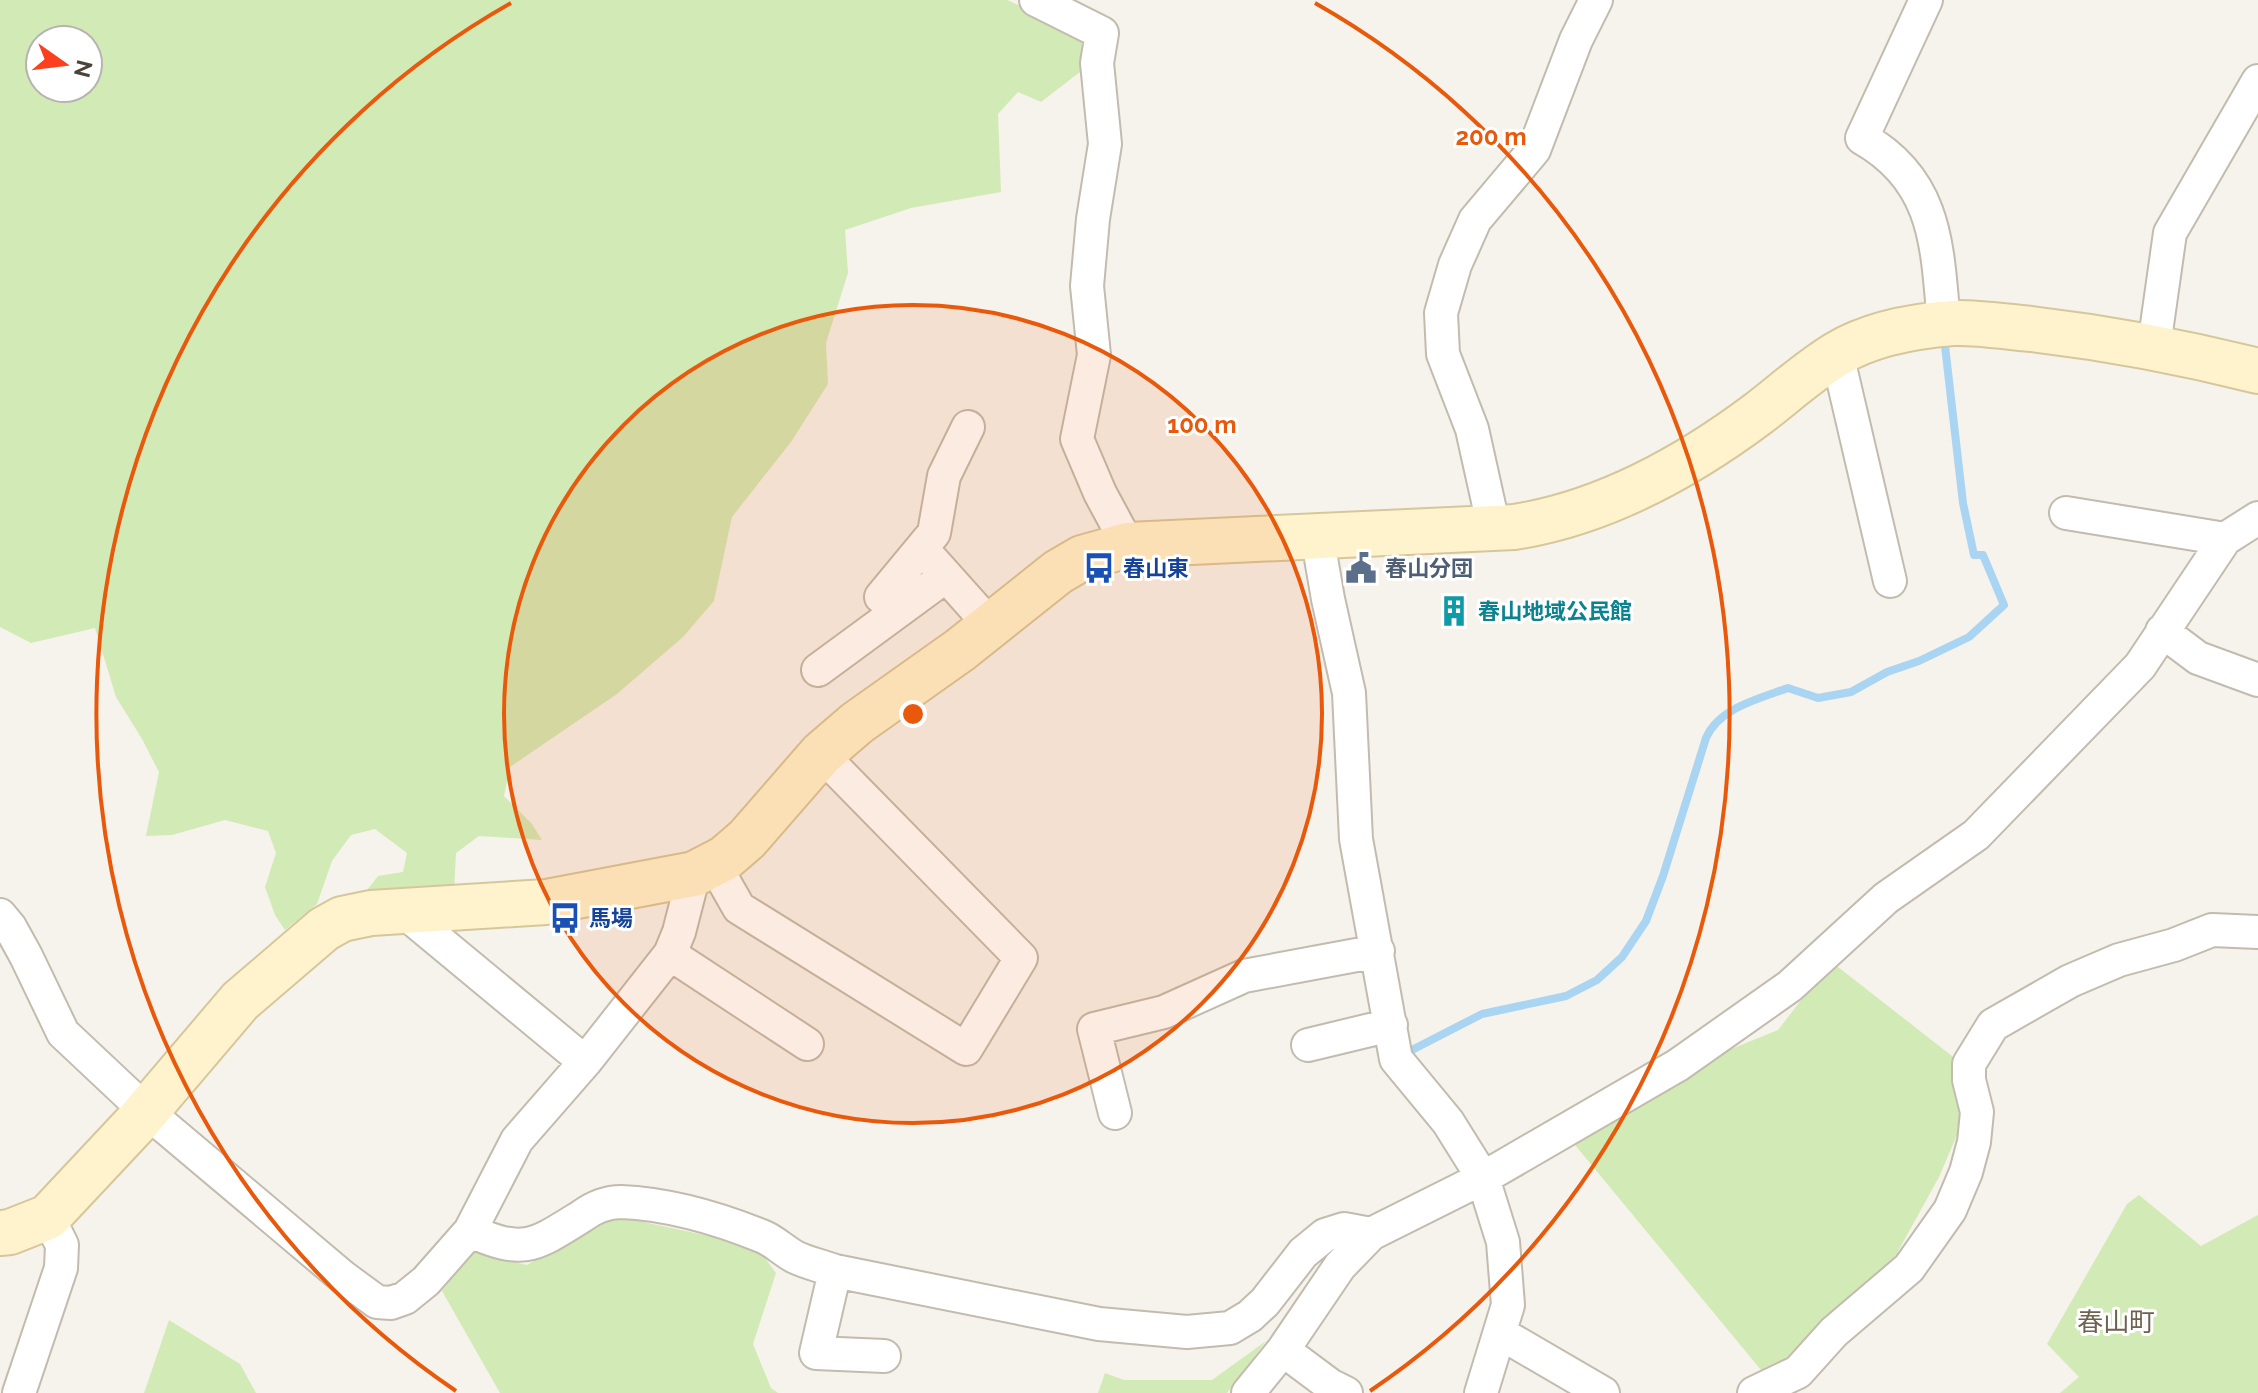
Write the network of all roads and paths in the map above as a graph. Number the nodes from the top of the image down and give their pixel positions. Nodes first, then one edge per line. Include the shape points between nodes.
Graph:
1 (1036, 0) edge
2 (1596, 0) edge
3 (1926, 0) edge
4 (2258, 81) edge
5 (1944, 324) junction
6 (2154, 346) junction
7 (1837, 354) junction
8 (2258, 371) edge
9 (968, 427) dead end
10 (2066, 513) dead end
11 (2258, 518) edge
12 (1494, 528) junction
13 (1317, 535) junction
14 (2225, 539) junction
15 (1128, 545) junction
16 (921, 549) junction
17 (946, 576) junction
18 (1890, 581) dead end
19 (881, 597) dead end
20 (991, 626) junction
21 (2162, 631) junction
22 (818, 670) dead end
23 (2258, 680) edge
24 (821, 754) junction
25 (704, 869) junction
26 (404, 912) junction
27 (0, 915) edge
28 (2258, 932) edge
29 (1378, 951) junction
30 (670, 954) junction
31 (1391, 1025) junction
32 (807, 1044) dead end
33 (1308, 1045) dead end
34 (585, 1062) junction
35 (146, 1111) junction
36 (1115, 1113) dead end
37 (1483, 1178) junction
38 (48, 1217) junction
39 (470, 1231) junction
40 (0, 1233) edge
41 (1371, 1234) junction
42 (835, 1271) junction
43 (1500, 1333) junction
44 (1283, 1350) junction
45 (884, 1356) dead end
46 (19, 1393) edge
47 (1248, 1393) edge
48 (1346, 1393) edge
49 (1481, 1393) edge
50 (1603, 1393) edge
51 (1754, 1393) edge

1 - 15 street via 1102,33 1097,63 1105,144 1087,286 1094,355 1077,439
2 - 12 street via 1534,150 1475,220 1441,313 1443,354 1472,429
3 - 5 street via 1862,138 1907,173 1927,211 1938,250
4 - 6 street via 2170,233
5 - 6 street
5 - 7 street via 1890,333
6 - 8 street
7 - 12 street via 1727,435 1635,490 1552,521
7 - 18 street
9 - 16 street via 944,476 934,533
10 - 14 street
11 - 14 street
12 - 13 street
13 - 15 street
13 - 29 street via 1349,693 1356,839
14 - 21 street
15 - 20 street via 1070,565
16 - 17 street
16 - 19 street
17 - 20 street
17 - 22 street
20 - 24 street
21 - 23 street via 2198,658
21 - 37 street via 2140,666 1976,835 1886,898 1790,986 1678,1065
24 - 25 street via 747,839
24 - 25 street via 1021,958 966,1049 739,908
25 - 26 street via 546,902
25 - 30 street
26 - 34 street
26 - 35 street via 342,919 324,929 240,1001
27 - 35 street via 63,1033
28 - 51 street via 2212,930 2119,960 1993,1025 1969,1064 1977,1112 1974,1142 1950,1210 1909,1268 1834,1332 1798,1372
29 - 31 street
29 - 36 street via 1244,976 1164,1012 1094,1029
30 - 32 street
30 - 34 street
31 - 33 street
31 - 37 street via 1396,1059 1448,1122
34 - 39 street via 517,1140
35 - 38 street
35 - 39 street via 377,1302 405,1298
37 - 41 street
37 - 43 street via 1503,1242 1508,1305
38 - 40 street
38 - 46 street via 62,1245 61,1268
39 - 42 street via 494,1242 529,1245 595,1208 618,1202 725,1222
41 - 42 street via 1344,1229 1325,1235 1250,1316 1230,1328 1187,1332 1099,1324
41 - 44 street via 1340,1266
42 - 45 street via 816,1353
43 - 49 street
43 - 50 street
44 - 47 street
44 - 48 street

